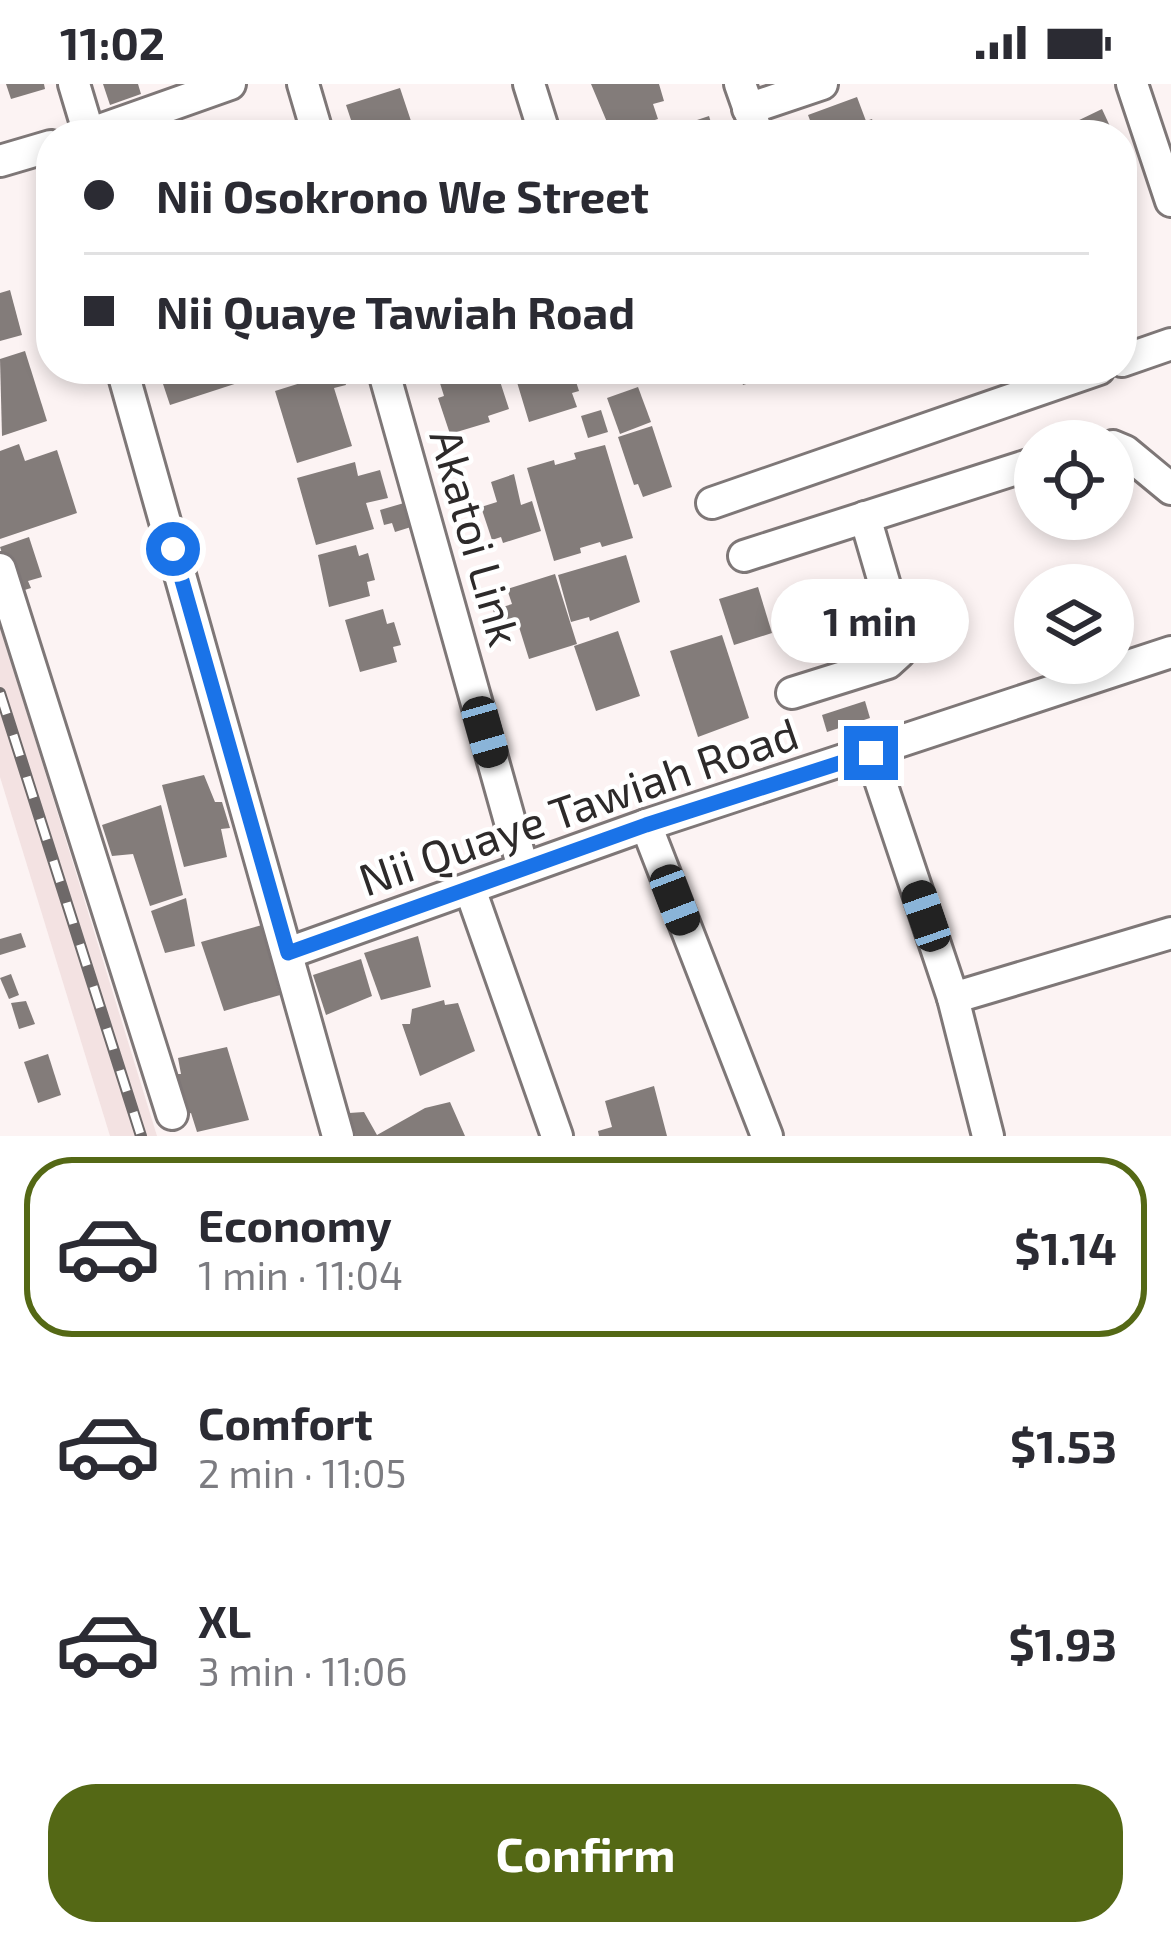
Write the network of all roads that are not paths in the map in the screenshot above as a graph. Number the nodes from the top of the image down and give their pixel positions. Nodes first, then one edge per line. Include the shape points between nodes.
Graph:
1 (74, 84) edge
2 (230, 84) edge
3 (303, 84) edge
4 (529, 84) edge
5 (822, 84) edge
6 (1132, 84) edge
7 (749, 110) edge
8 (84, 120) edge
9 (130, 120) edge
10 (314, 120) edge
11 (540, 120) edge
12 (36, 150) edge
13 (0, 161) edge
14 (1171, 201) edge
15 (1171, 344) edge
16 (1137, 356) edge
17 (126, 384) edge
18 (387, 384) edge
19 (1057, 384) edge
20 (1134, 458) edge
21 (1014, 470) edge
22 (1171, 489) edge
23 (712, 503) dead end
24 (866, 517) junction
25 (744, 556) dead end
26 (0, 568) edge
27 (1171, 652) edge
28 (792, 693) dead end
29 (871, 753) junction
30 (646, 825) junction
31 (523, 868) junction
32 (470, 889) junction
33 (1171, 933) edge
34 (288, 953) junction
35 (953, 998) junction
36 (172, 1114) dead end
37 (338, 1136) edge
38 (557, 1136) edge
39 (767, 1136) edge
40 (988, 1136) edge

1 - 8 street
2 - 9 street
3 - 10 street
4 - 11 street
5 - 7 street
6 - 14 street
12 - 13 street
15 - 16 street
17 - 34 street
18 - 31 street, Akatoi Link
19 - 23 street
20 - 22 street
21 - 24 street
24 - 25 street
24 - 28 street via 898,653
26 - 36 street
27 - 29 street, Nii Quaye Tawiah Road
29 - 30 street, Nii Quaye Tawiah Road
29 - 35 street
30 - 31 street, Nii Quaye Tawiah Road
30 - 39 street
31 - 32 street, Nii Quaye Tawiah Road
32 - 34 street, Nii Quaye Tawiah Road
32 - 38 street
33 - 35 street
34 - 37 street
35 - 40 street

